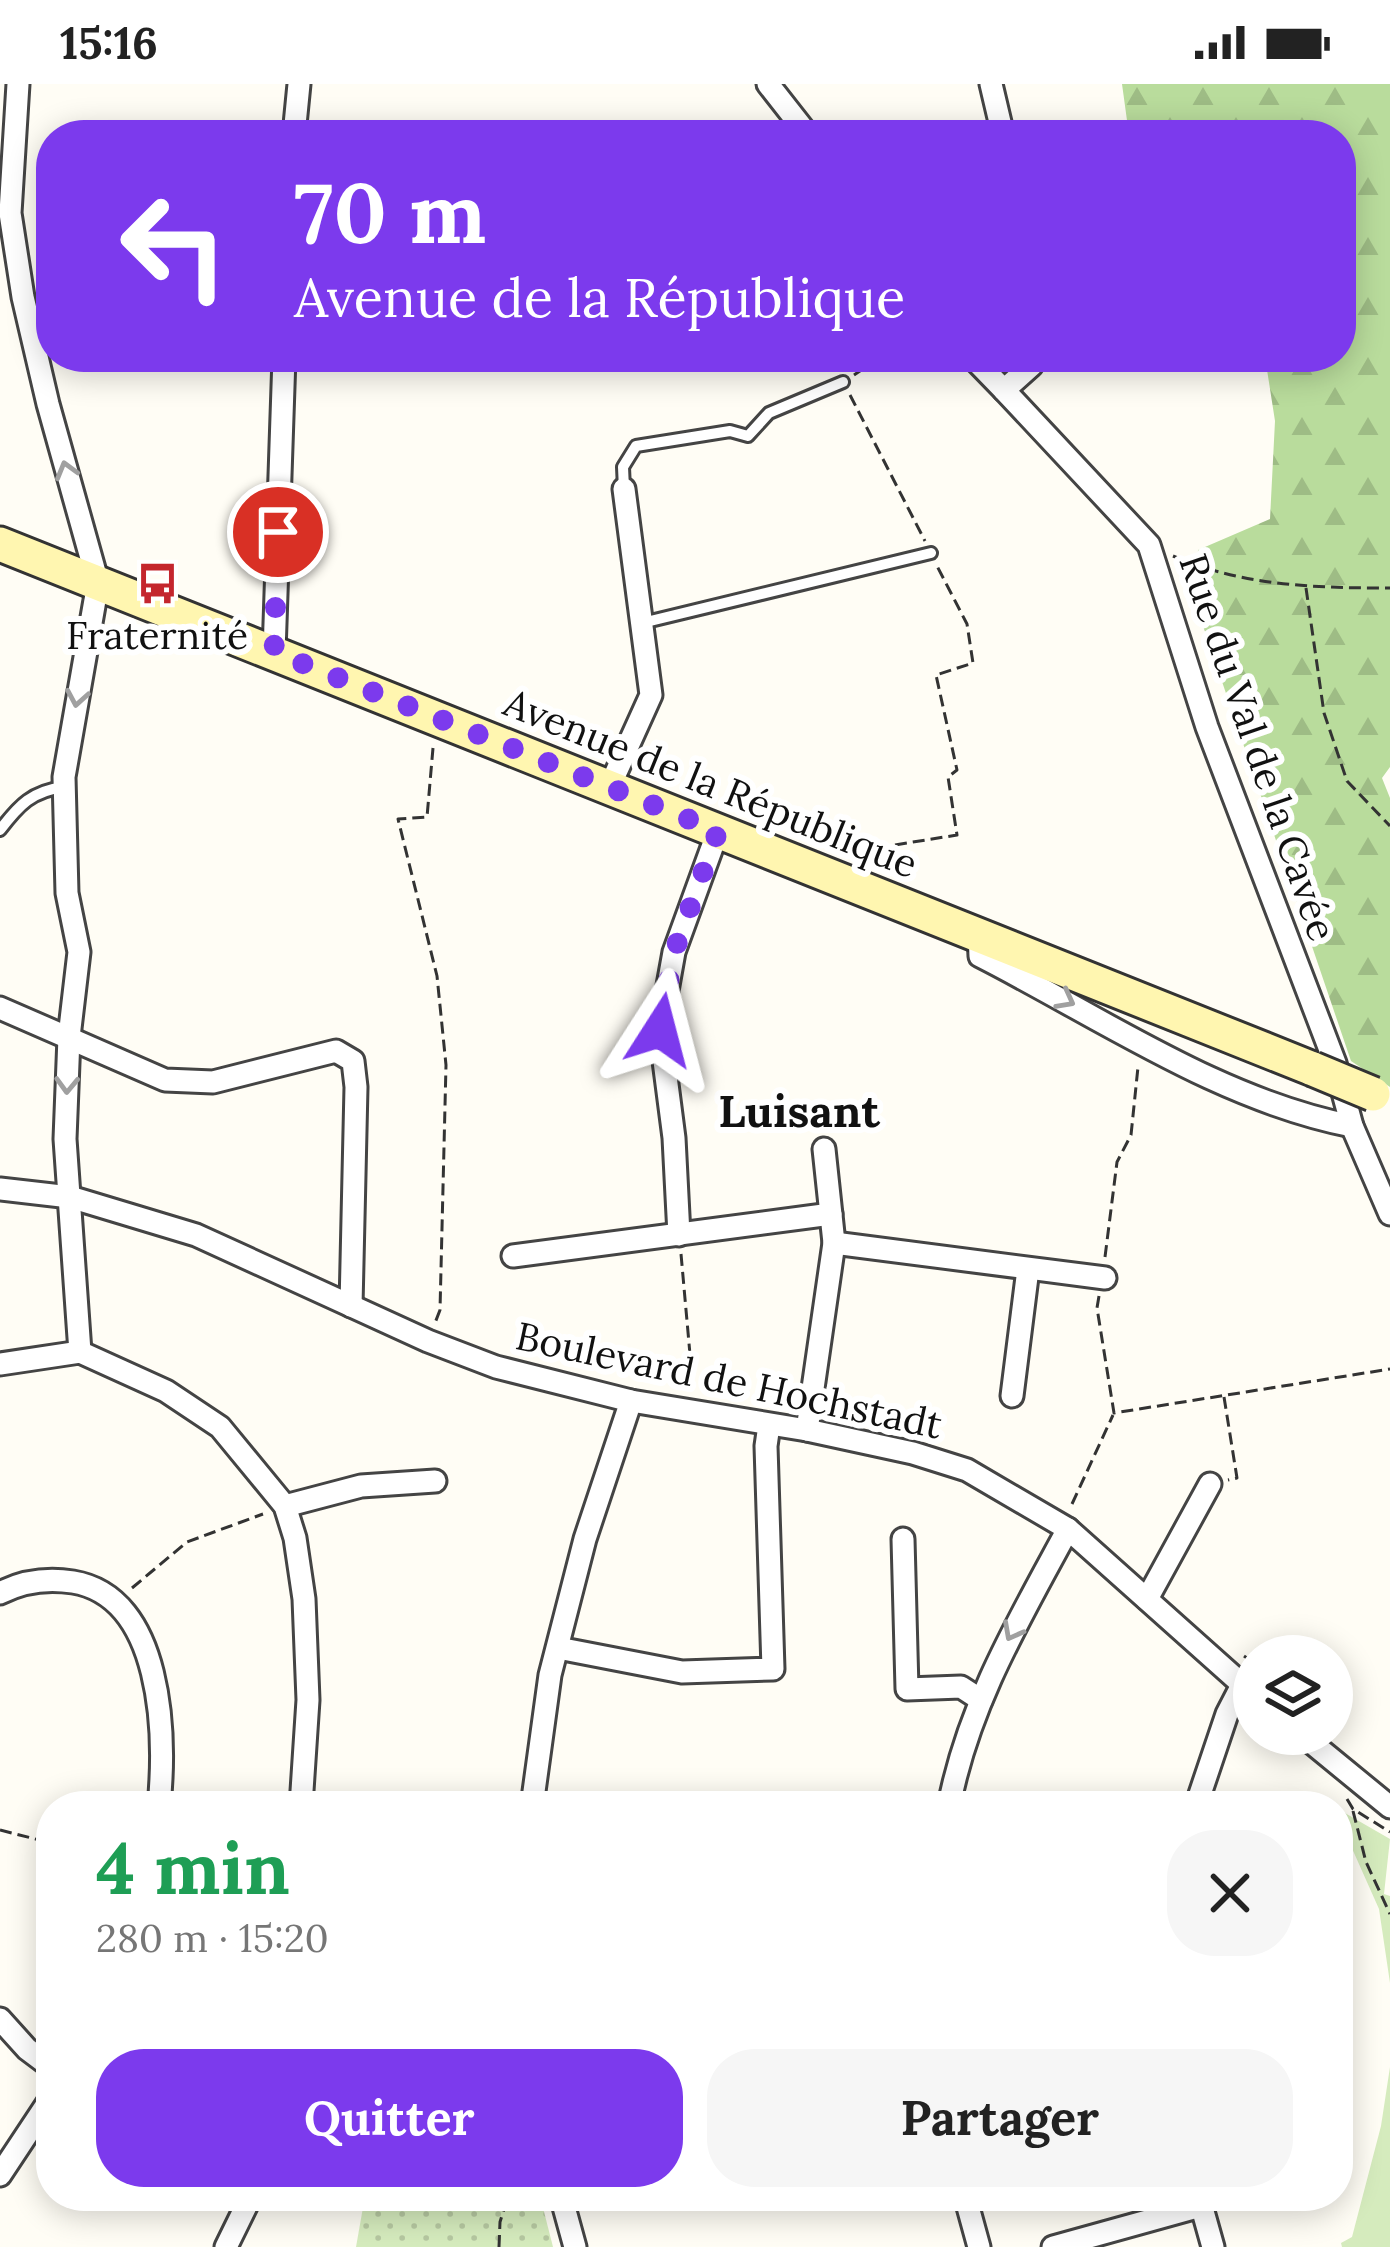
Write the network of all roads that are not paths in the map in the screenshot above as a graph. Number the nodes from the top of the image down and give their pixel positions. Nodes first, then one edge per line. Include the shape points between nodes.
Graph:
1 (18, 84) edge
2 (299, 84) edge
3 (768, 84) edge
4 (992, 84) edge
5 (295, 120) edge
6 (796, 120) edge
7 (1000, 120) edge
8 (7, 137) edge
9 (36, 353) edge
10 (41, 372) edge
11 (283, 372) edge
12 (987, 372) edge
13 (1024, 372) edge
14 (843, 382) road end
15 (1004, 390) junction
16 (624, 489) joint
17 (0, 544) edge
18 (931, 553) road end
19 (98, 583) junction
20 (642, 623) junction
21 (274, 652) junction
22 (64, 788) junction
23 (609, 788) junction
24 (0, 830) edge
25 (718, 831) junction
26 (979, 935) junction
27 (0, 1008) edge
28 (69, 1037) junction
29 (1381, 1097) edge
30 (1352, 1126) junction
31 (824, 1149) dead end
32 (0, 1189) edge
33 (70, 1197) junction
34 (831, 1214) junction
35 (1390, 1214) edge
36 (680, 1235) junction
37 (834, 1243) junction
38 (513, 1256) dead end
39 (1028, 1269) junction
40 (1104, 1278) road end
41 (351, 1306) junction
42 (80, 1352) junction
43 (0, 1364) edge
44 (1012, 1396) dead end
45 (631, 1401) junction
46 (770, 1425) junction
47 (807, 1430) junction
48 (435, 1480) dead end
49 (1210, 1484) road end
50 (285, 1506) junction
51 (1065, 1527) junction
52 (903, 1539) dead end
53 (0, 1593) edge
54 (1147, 1599) junction
55 (558, 1648) junction
56 (1233, 1676) edge
57 (981, 1700) junction
58 (1233, 1708) edge
59 (1327, 1755) edge
60 (160, 1791) edge
61 (302, 1791) edge
62 (534, 1791) edge
63 (954, 1791) edge
64 (1204, 1791) edge
65 (1390, 1807) edge
66 (0, 2019) edge
67 (36, 2056) edge
68 (36, 2121) edge
69 (0, 2175) edge
70 (244, 2211) edge
71 (565, 2211) edge
72 (968, 2211) edge
73 (1168, 2211) edge
74 (1203, 2211) edge
75 (226, 2247) edge
76 (575, 2247) edge
77 (979, 2247) edge
78 (1053, 2247) edge
79 (1213, 2247) edge

1 - 8 street
2 - 5 street
3 - 6 street
4 - 7 street
9 -> 8 street via 10,213
19 -> 10 street
11 - 21 street
12 - 15 street, Rue du Val de la Cavée
13 - 15 street
14 - 16 lane via 769,413 748,436 730,431 636,446 623,467
15 - 30 street, Rue du Val de la Cavée via 1149,545
16 - 20 street
17 - 19 main road, Avenue de la République
18 - 20 lane
19 - 21 main road, Avenue de la République
19 -> 22 street
20 - 23 street via 651,694
21 - 23 main road, Avenue de la République
22 - 24 lane via 23,801
22 - 28 street via 67,893 79,952
23 - 25 main road, Avenue de la République
25 - 26 main road, Avenue de la République
25 - 36 street via 674,952 660,1030
26 - 29 main road, Avenue de la République, bridge
26 -> 30 street via 980,956 1140,1042 1240,1092
27 - 28 street
28 -> 33 street
28 - 41 street via 166,1080 213,1082 336,1051 353,1060
30 - 35 street, Rue du Val de la Cavée
31 - 34 street
32 - 33 street, Boulevard de Hochstadt
33 - 41 street, Boulevard de Hochstadt via 196,1235
33 - 42 street
34 - 36 street
34 - 37 street
36 - 38 street
37 - 39 street
37 - 47 street
39 - 40 street
39 - 44 street
41 - 45 street, Boulevard de Hochstadt via 496,1367
42 - 43 street
42 - 50 street via 166,1391 220,1427
45 - 46 street, Boulevard de Hochstadt
45 - 55 street
46 - 47 street, Boulevard de Hochstadt
46 - 55 street via 773,1670 682,1672
47 - 51 street, Boulevard de Hochstadt via 967,1470
48 - 50 street via 361,1486
49 - 54 street
50 - 61 street via 304,1599
51 - 54 street, Boulevard de Hochstadt
51 -> 57 street
52 - 57 street via 907,1689 962,1687
53 - 60 street via 54,1579 92,1585 118,1601 144,1640
54 - 56 street, Boulevard de Hochstadt
55 - 62 street
57 - 63 street
58 - 64 street
59 - 65 street
66 - 67 street
68 - 69 street
70 - 75 street
71 - 76 street
72 - 77 street
73 - 78 street
74 - 79 street

